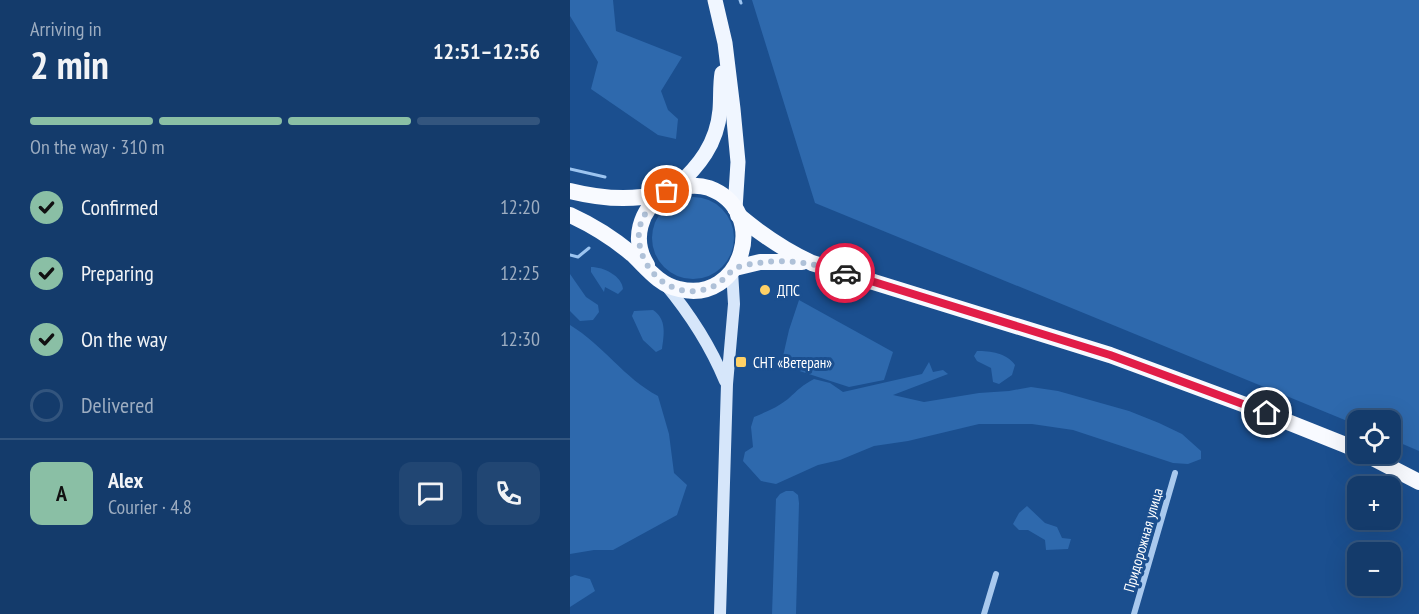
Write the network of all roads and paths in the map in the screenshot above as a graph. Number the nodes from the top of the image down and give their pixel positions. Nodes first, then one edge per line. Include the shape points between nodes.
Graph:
1 (715, 0) edge
2 (725, 43) junction
3 (671, 190) junction
4 (570, 191) edge
5 (737, 212) junction
6 (570, 215) edge
7 (812, 263) junction
8 (733, 270) junction
9 (658, 278) junction
10 (727, 384) junction
11 (1347, 446) edge
12 (1384, 464) edge
13 (1175, 473) dead end
14 (1419, 482) edge
15 (996, 574) dead end
16 (720, 614) edge
17 (984, 614) edge
18 (1134, 614) edge

1 - 2 main road
2 - 3 main road via 715,137 703,159
2 - 5 main road via 738,162
3 - 4 highway via 619,199
3 - 5 highway via 694,185 708,188 721,194
3 - 9 highway via 651,204 641,222 640,249 644,262
5 - 7 highway via 761,234
5 - 8 highway via 744,242
6 - 9 highway via 606,235
7 - 8 highway via 769,262
7 - 11 highway via 1110,355
8 - 9 highway via 710,287 695,291 679,289
8 - 10 main road
9 - 10 main road via 697,324
10 - 16 main road
12 - 14 highway
13 - 18 street, Придорожная улица
15 - 17 street

